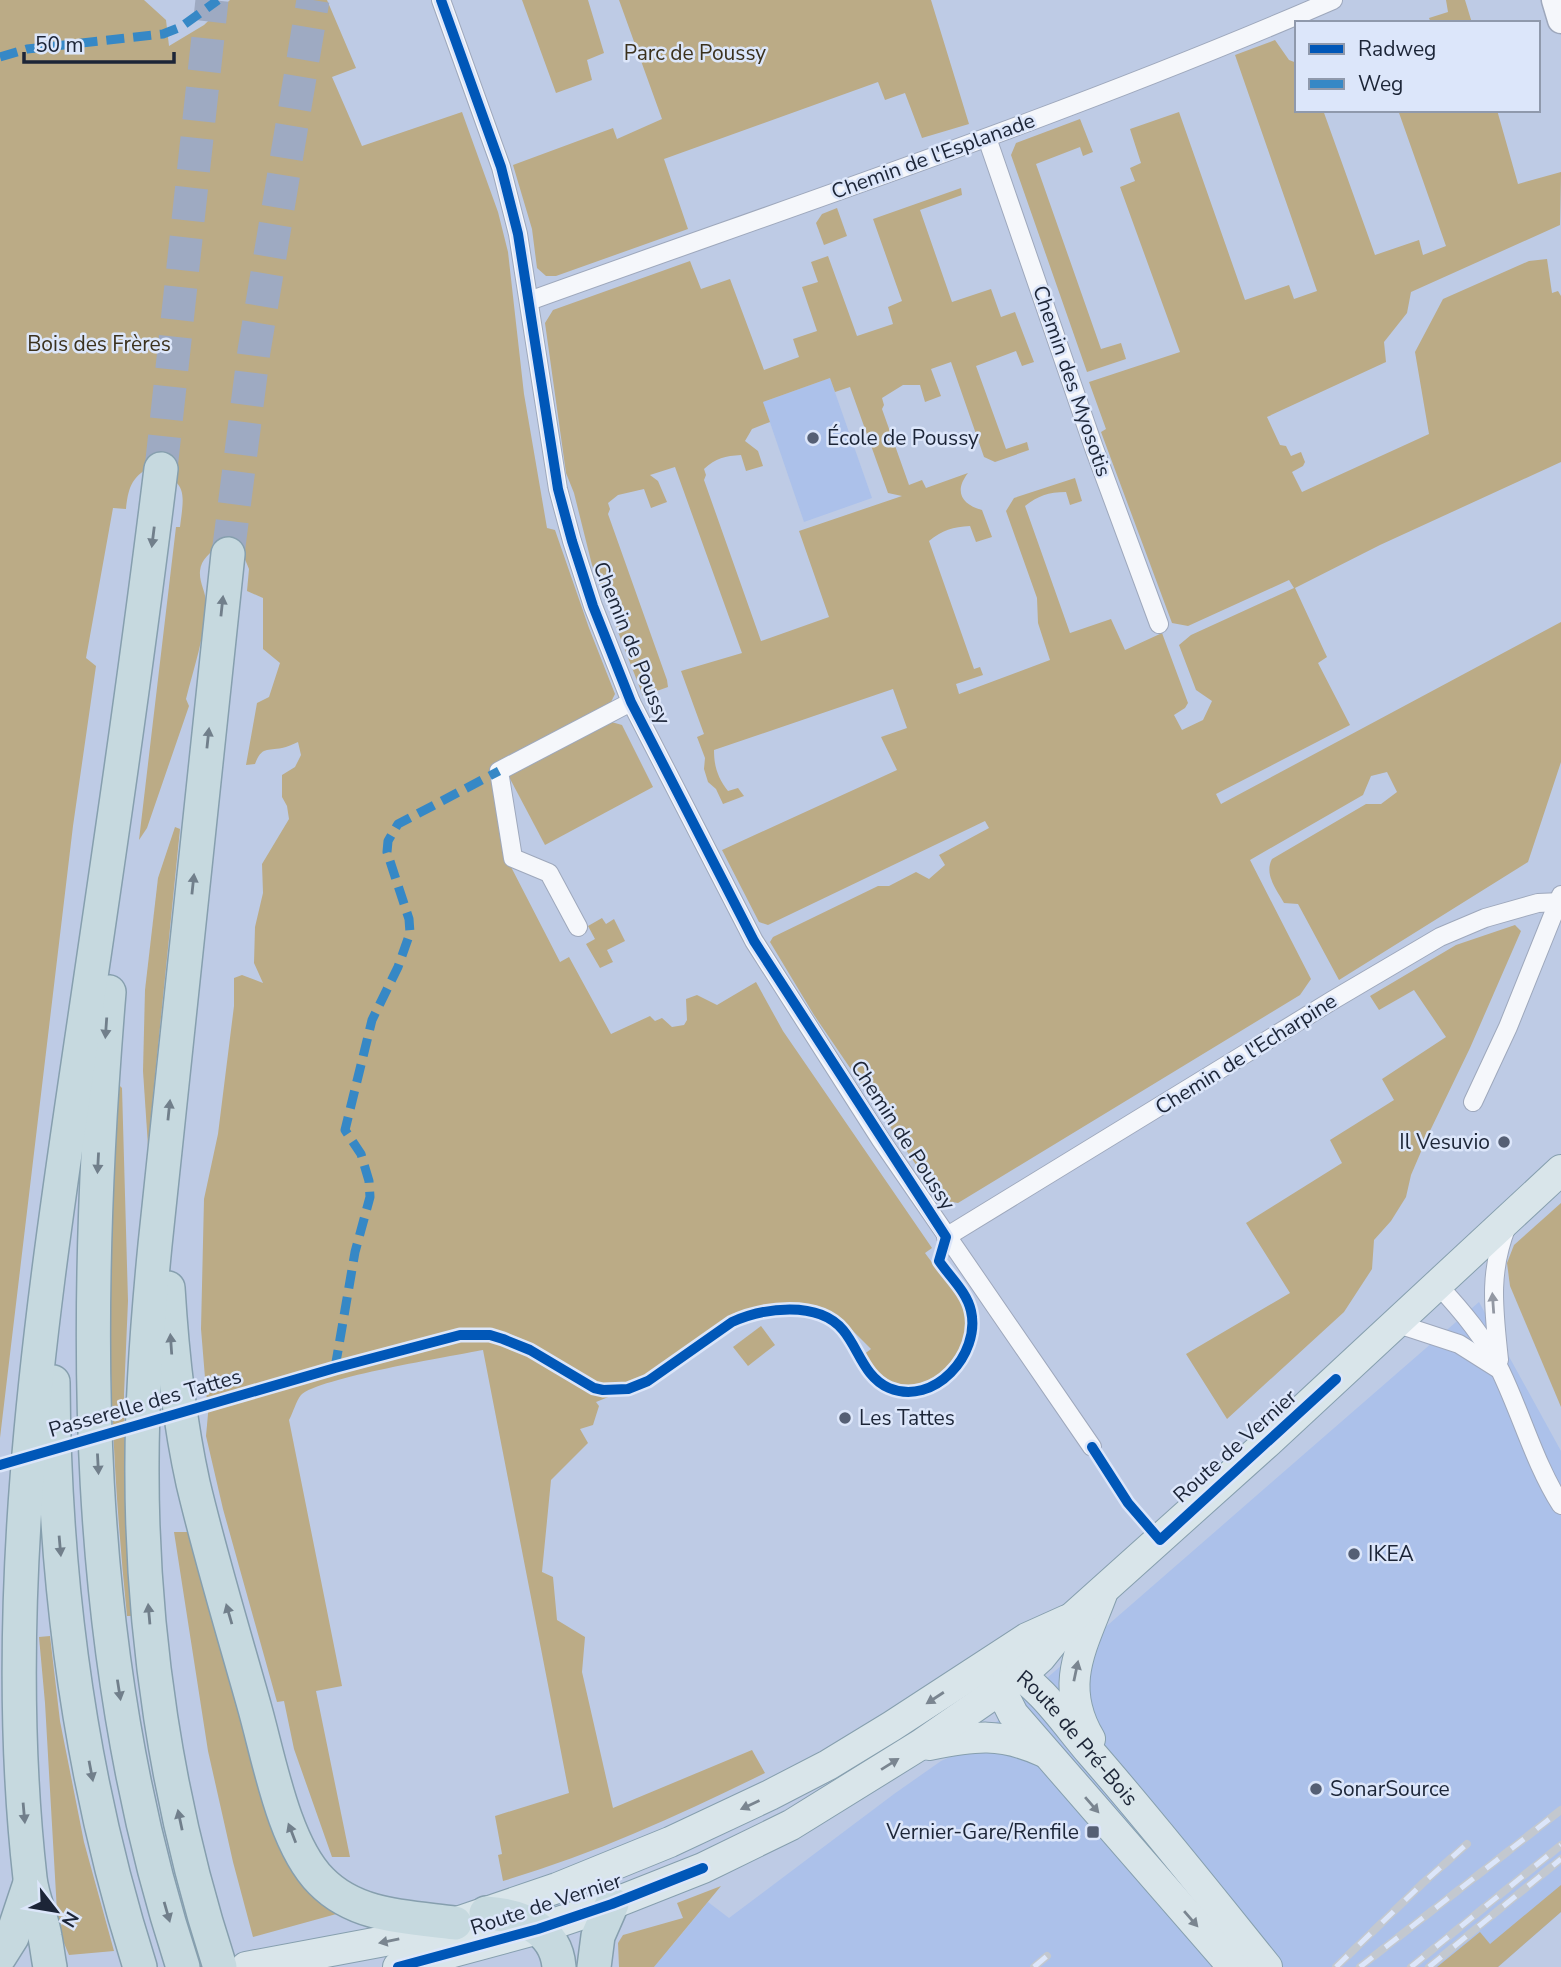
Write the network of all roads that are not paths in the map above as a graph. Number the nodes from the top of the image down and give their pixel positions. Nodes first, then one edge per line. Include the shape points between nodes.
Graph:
1 (440, 0) edge
2 (1334, 0) edge
3 (1555, 0) edge
4 (1561, 20) edge
5 (987, 138) junction
6 (529, 301) junction
7 (161, 469) tunnel mouth
8 (228, 554) tunnel mouth
9 (1159, 624) dead end
10 (140, 643) junction
11 (631, 702) junction
12 (1560, 900) edge
13 (578, 926) dead end
14 (1473, 1102) dead end
15 (1561, 1170) edge
16 (161, 1178) junction
17 (1511, 1216) junction
18 (53, 1233) junction
19 (946, 1237) junction
20 (1437, 1284) junction
21 (1395, 1323) junction
22 (1501, 1371) junction
23 (1091, 1447) dead end
24 (1561, 1505) edge
25 (1104, 1591) junction
26 (1073, 1617) junction
27 (992, 1661) junction
28 (1011, 1683) junction
29 (918, 1747) junction
30 (1047, 1754) junction
31 (1113, 1778) junction
32 (30, 1883) junction
33 (196, 1887) junction
34 (612, 1904) junction
35 (486, 1913) junction
36 (455, 1923) junction
37 (538, 1929) junction
38 (0, 1956) edge
39 (50, 1967) edge
40 (140, 1967) edge
41 (183, 1967) edge
42 (220, 1967) edge
43 (231, 1967) edge
44 (246, 1967) edge
45 (398, 1967) edge
46 (559, 1967) edge
47 (594, 1967) edge
48 (1233, 1967) edge
49 (1267, 1967) edge

1 - 6 street, Chemin de Poussy via 501,167
2 - 5 street, Chemin de l'Esplanade
3 - 4 street
5 - 6 street, Chemin de l'Esplanade
5 - 9 street, Chemin des Myosotis
6 - 11 street, Chemin de Poussy via 558,489 593,606
7 -> 10 highway
16 -> 8 highway
10 - 18 highway
10 -> 41 highway via 101,1095 95,1405 103,1552 120,1695 149,1842
11 - 13 street via 499,771 513,858 549,873
11 - 19 street, Chemin de Poussy via 754,941
12 - 14 street
12 - 19 street, Chemin de l'Echarpine via 1485,918 1440,937
15 - 17 main road, Route de Vernier
33 -> 16 highway via 163,1731 149,1624 142,1515 145,1352
36 -> 16 highway via 388,1915 345,1900 312,1870 288,1824 193,1480 173,1364
17 - 20 main road, Route de Vernier
22 -> 17 street via 1492,1293 1495,1262
18 -> 32 highway via 23,1503 16,1611 17,1721
18 -> 40 highway via 56,1487 70,1647 96,1799
19 - 23 street, Chemin de Poussy
20 - 21 main road, Route de Vernier
20 - 22 street via 1460,1308
21 - 22 street via 1459,1344
21 - 25 main road, Route de Vernier
22 - 24 street
25 - 26 main road, Route de Vernier
31 -> 25 main road via 1079,1720 1073,1695 1080,1655
26 - 27 main road, Route de Vernier via 1027,1638
26 - 28 main road, Route de Vernier via 1041,1657
27 - 28 main road, Route de Pré-Bois
27 -> 35 main road, Route de Vernier via 828,1765 770,1795 670,1842
28 - 29 main road, Route de Vernier
28 - 30 main road, Route de Pré-Bois via 1013,1714
28 - 31 main road, Route de Pré-Bois
29 - 30 main road via 992,1736
34 -> 29 main road, Route de Vernier via 703,1868 791,1825
30 - 31 main road via 1070,1753
30 -> 48 main road, Route de Pré-Bois
31 - 49 main road, Route de Pré-Bois
32 - 38 highway via 12,1937
32 - 39 highway
33 - 42 highway
33 - 43 highway
34 - 37 main road, Route de Vernier
34 - 47 highway via 598,1937
35 - 36 main road, Route de Vernier
35 - 37 highway via 513,1916
36 -> 44 main road, Route de Vernier via 422,1934
37 - 45 main road, Route de Vernier
37 - 46 highway via 553,1945

